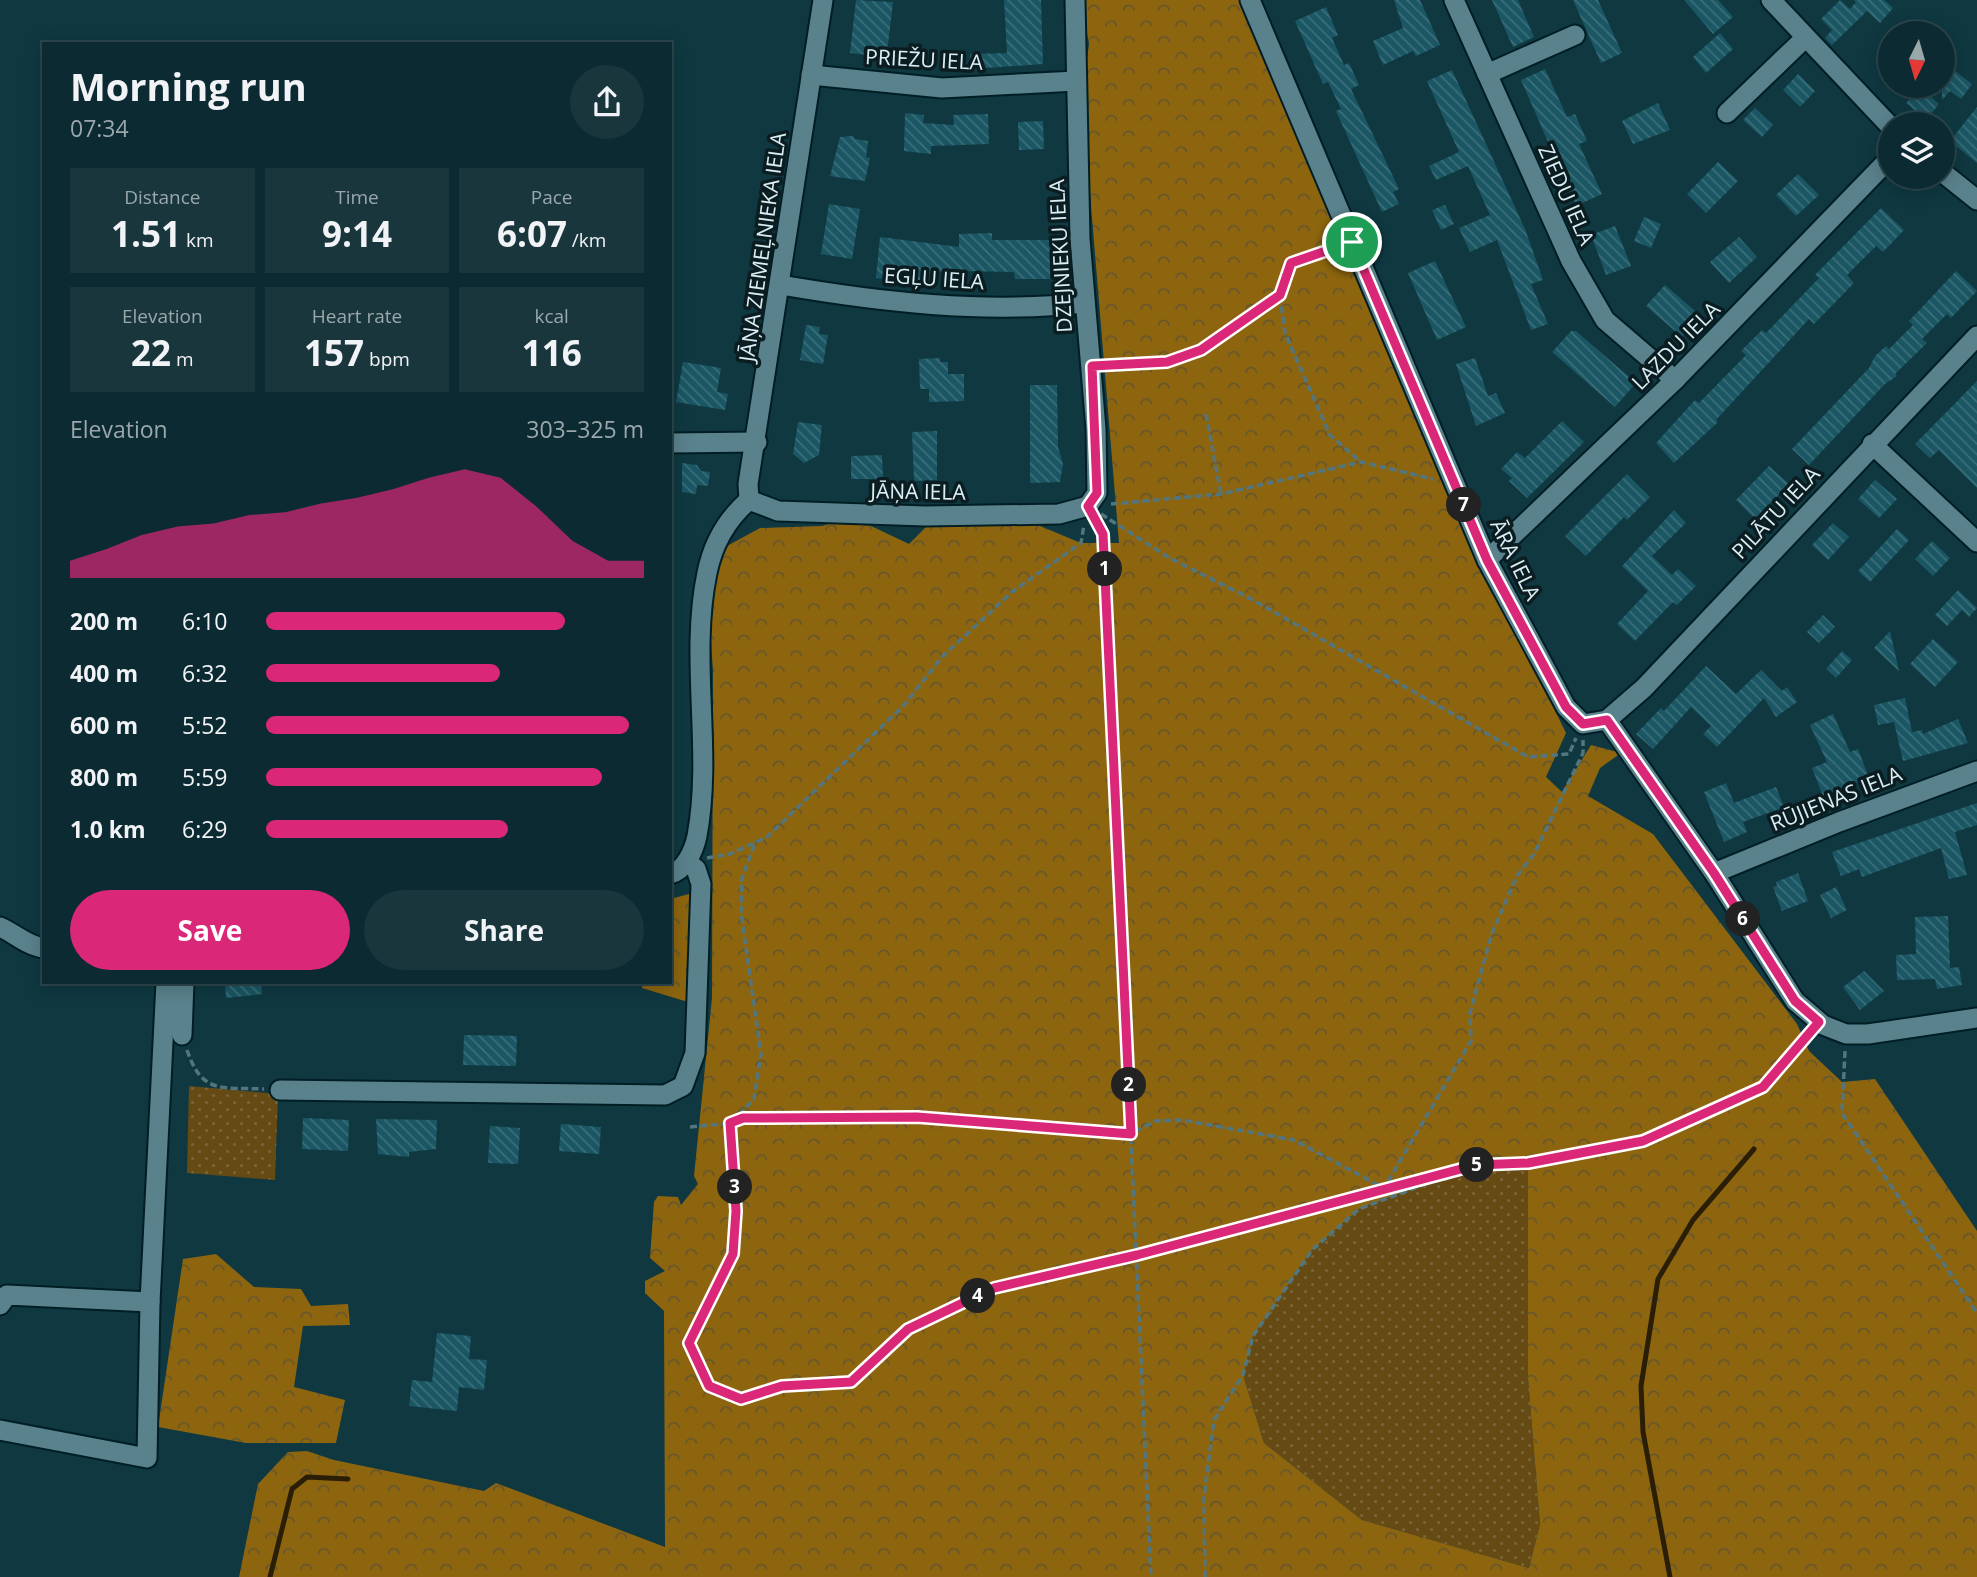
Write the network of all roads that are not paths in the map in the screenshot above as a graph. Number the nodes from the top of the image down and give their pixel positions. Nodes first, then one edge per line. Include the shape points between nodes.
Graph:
1 (823, 0) edge
2 (1075, 0) edge
3 (1250, 0) edge
4 (1454, 0) edge
5 (1771, 0) edge
6 (1575, 35) dead end
7 (1805, 38) junction
8 (1487, 74) junction
9 (811, 75) junction
10 (1076, 81) junction
11 (1727, 113) dead end
12 (1878, 114) edge
13 (1878, 170) edge
14 (1955, 182) edge
15 (1977, 200) edge
16 (781, 285) junction
17 (1084, 303) junction
18 (1977, 337) edge
19 (1675, 380) junction
20 (757, 442) junction
21 (672, 443) edge
22 (1872, 444) junction
23 (749, 500) junction
24 (1088, 506) joint
25 (1977, 542) edge
26 (1487, 560) junction
27 (1607, 720) junction
28 (1977, 771) edge
29 (687, 862) junction
30 (672, 873) edge
31 (1714, 873) junction
32 (0, 927) edge
33 (39, 948) edge
34 (166, 984) edge
35 (184, 984) edge
36 (1977, 1018) edge
37 (182, 1035) road end
38 (280, 1090) road end
39 (150, 1302) junction
40 (0, 1305) edge
41 (0, 1430) edge

1 - 9 street, JĀŅA ZIEMEĻNIEKA IELA
2 - 10 street, DZEJNIEKU IELA
3 - 26 street, ĀRA IELA
4 - 8 street, ZIEDU IELA
5 - 7 street
6 - 8 street
7 - 11 street
7 - 12 street
8 - 19 street, ZIEDU IELA via 1571,261 1605,320
9 - 10 street, PRIEŽU IELA via 942,88
9 - 16 street, JĀŅA ZIEMEĻNIEKA IELA
10 - 17 street, DZEJNIEKU IELA
13 - 19 street, LAZDU IELA
14 - 15 street
16 - 17 street, EGĻU IELA via 928,303 1043,308
16 - 20 street, JĀŅA ZIEMEĻNIEKA IELA
17 - 24 street, DZEJNIEKU IELA via 1092,366 1097,493
18 - 22 street, PILĀTU IELA
19 - 26 street, LAZDU IELA
20 - 21 street
20 - 23 street, JĀŅA ZIEMEĻNIEKA IELA
22 - 25 street
22 - 27 street, PILĀTU IELA via 1653,678
23 - 24 street, JĀŅA IELA via 778,511 925,516 1059,514
23 - 29 street via 731,516 707,573 701,638 700,806 696,839
26 - 27 street, ĀRA IELA via 1566,707 1583,724
27 - 31 street
28 - 31 street, RŪJIENAS IELA
29 - 30 street
29 - 38 street via 701,884 695,1054 683,1086 665,1095
31 - 36 street via 1795,1001 1821,1023 1846,1034 1868,1034
32 - 33 street
34 - 39 street
35 - 37 street
39 - 40 street via 6,1295
39 - 41 street via 147,1458

